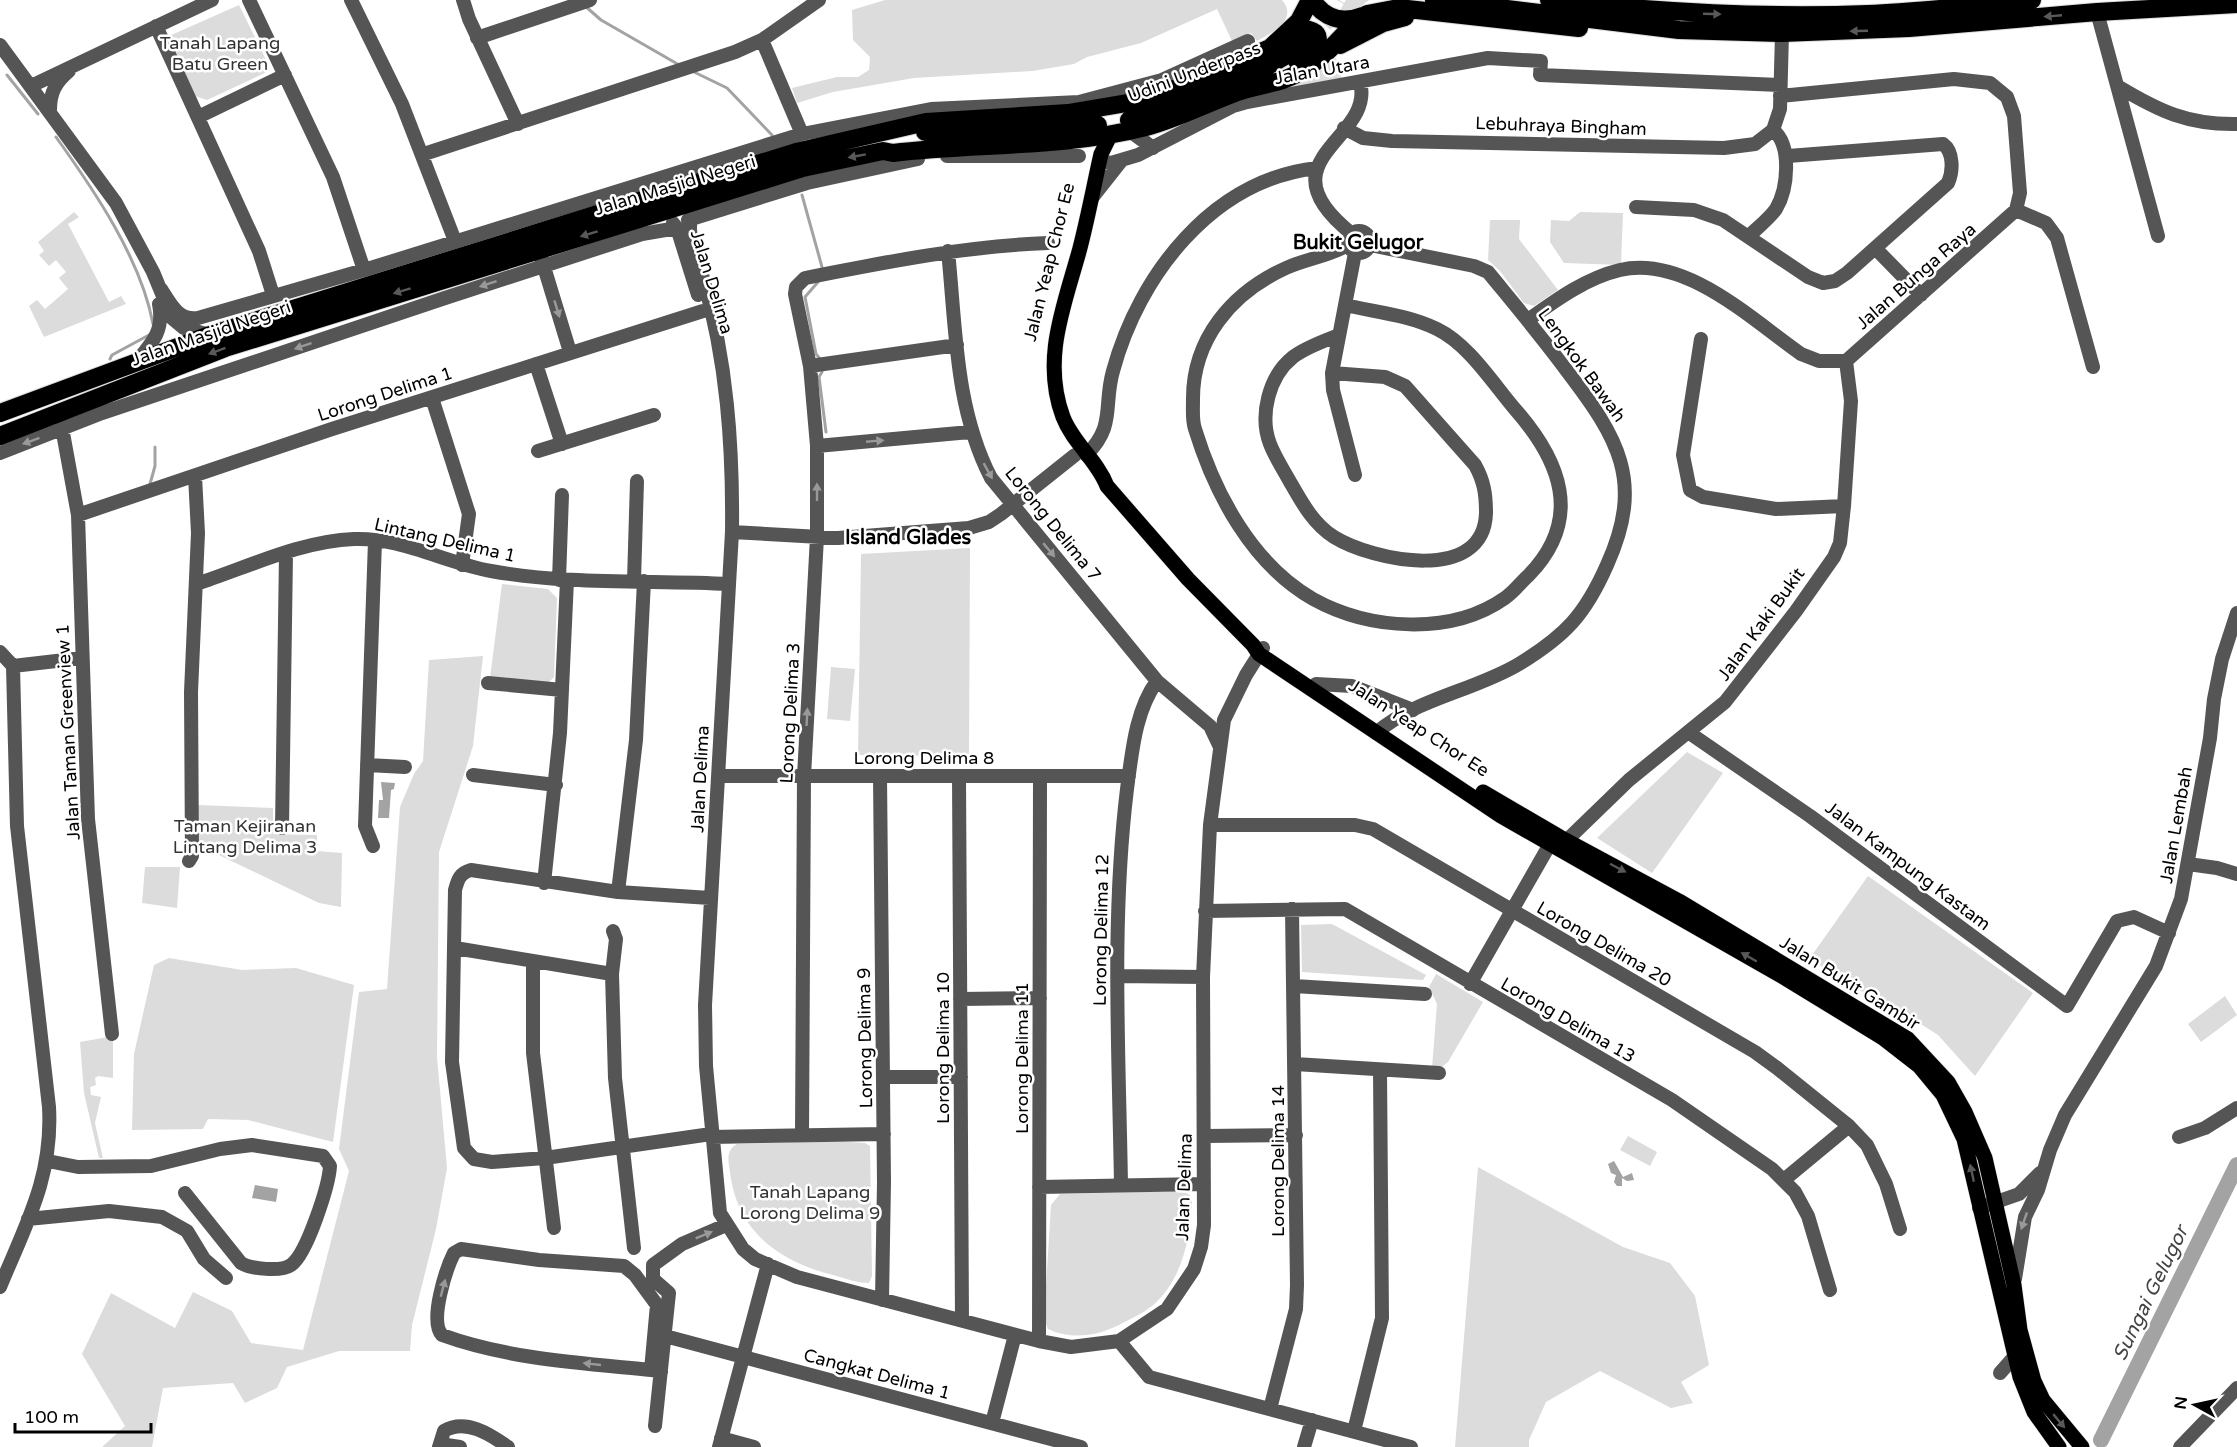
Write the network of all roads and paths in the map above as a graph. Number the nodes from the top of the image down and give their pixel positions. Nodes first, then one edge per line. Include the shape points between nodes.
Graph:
1 (212, 0) edge
2 (249, 0) edge
3 (351, 0) edge
4 (463, 0) edge
5 (589, 0) edge
6 (819, 0) edge
7 (1311, 0) edge
8 (1380, 0) edge
9 (1406, 0) edge
10 (1549, 0) edge
11 (1615, 0) edge
12 (2031, 0) edge
13 (2237, 4) edge
14 (1432, 6) edge
15 (1577, 10) junction
16 (1653, 11) junction
17 (2097, 12) junction
18 (1364, 16) junction
19 (156, 26) junction
20 (1679, 30) junction
21 (1782, 33) junction
22 (477, 38) junction
23 (762, 40) junction
24 (1248, 42) dead end
25 (0, 45) edge
26 (1302, 45) tunnel mouth
27 (1270, 48) junction
28 (1326, 54) junction
29 (77, 63) junction
30 (285, 75) junction
31 (1360, 82) junction
32 (31, 86) junction
33 (2119, 87) junction
34 (1780, 90) junction
35 (1237, 92) junction
36 (50, 110) junction
37 (198, 117) junction
38 (518, 124) junction
39 (2237, 124) edge
40 (1344, 128) junction
41 (1773, 130) junction
42 (1130, 131) junction
43 (802, 134) junction
44 (1111, 134) junction
45 (883, 142) junction
46 (1081, 147) junction
47 (1153, 148) junction
48 (424, 154) junction
49 (746, 156) junction
50 (1788, 156) junction
51 (1122, 160) junction
52 (1100, 161) junction
53 (1317, 168) junction
54 (1091, 199) junction
55 (698, 201) junction
56 (1636, 207) dead end
57 (2016, 210) junction
58 (623, 223) junction
59 (683, 224) junction
60 (1749, 236) junction
61 (2158, 236) dead end
62 (454, 241) junction
63 (1048, 243) dead end
64 (1352, 244) junction
65 (1370, 245) junction
66 (1875, 249) junction
67 (948, 251) junction
68 (542, 257) junction
69 (364, 270) junction
70 (153, 272) junction
71 (433, 282) junction
72 (161, 289) junction
73 (273, 295) junction
74 (1921, 295) junction
75 (439, 300) junction
76 (1345, 305) junction
77 (703, 311) junction
78 (1528, 320) junction
79 (210, 335) junction
80 (1339, 335) junction
81 (1701, 339) dead end
82 (957, 345) junction
83 (169, 351) junction
84 (570, 352) junction
85 (138, 360) junction
86 (1846, 361) junction
87 (536, 364) junction
88 (721, 365) junction
89 (810, 366) junction
90 (2093, 367) dead end
91 (1332, 373) junction
92 (432, 398) junction
93 (0, 413) edge
94 (654, 415) dead end
95 (61, 421) junction
96 (970, 432) junction
97 (0, 436) edge
98 (562, 444) junction
99 (816, 446) junction
100 (538, 451) dead end
101 (0, 453) edge
102 (1080, 455) junction
103 (1354, 475) dead end
104 (195, 476) junction
105 (638, 481) dead end
106 (562, 495) dead end
107 (1012, 506) junction
108 (1844, 506) junction
109 (78, 515) junction
110 (732, 532) junction
111 (817, 537) junction
112 (375, 542) junction
113 (286, 554) junction
114 (462, 565) junction
115 (563, 580) junction
116 (639, 581) junction
117 (196, 584) junction
118 (729, 584) junction
119 (2237, 613) edge
120 (1259, 649) junction
121 (0, 652) edge
122 (82, 658) junction
123 (13, 666) junction
124 (1157, 681) junction
125 (488, 683) dead end
126 (1316, 684) junction
127 (562, 690) junction
128 (1413, 710) junction
129 (1193, 713) junction
130 (1224, 720) junction
131 (1380, 730) junction
132 (1688, 732) junction
133 (1220, 747) junction
134 (367, 765) junction
135 (405, 767) dead end
136 (473, 776) dead end
137 (718, 776) junction
138 (804, 776) junction
139 (880, 776) junction
140 (959, 776) junction
141 (1040, 776) junction
142 (1129, 776) junction
143 (555, 785) junction
144 (1210, 825) junction
145 (282, 828) dead end
146 (1566, 841) junction
147 (1551, 844) junction
148 (373, 846) dead end
149 (189, 861) dead end
150 (2188, 864) junction
151 (2237, 874) edge
152 (544, 883) junction
153 (618, 892) junction
154 (710, 898) junction
155 (1293, 909) junction
156 (1204, 911) junction
157 (1513, 911) junction
158 (613, 931) dead end
159 (2169, 933) junction
160 (455, 948) junction
161 (533, 961) junction
162 (612, 974) junction
163 (1118, 976) junction
164 (1203, 977) junction
165 (1470, 984) junction
166 (1294, 986) junction
167 (1425, 994) dead end
168 (1040, 998) junction
169 (960, 999) junction
170 (112, 1034) dead end
171 (1295, 1065) junction
172 (1380, 1070) junction
173 (1438, 1074) dead end
174 (883, 1077) junction
175 (961, 1077) junction
176 (2237, 1108) edge
177 (1849, 1126) junction
178 (884, 1134) junction
179 (802, 1135) junction
180 (1296, 1135) junction
181 (711, 1136) junction
182 (1205, 1136) junction
183 (2179, 1137) dead end
184 (624, 1146) junction
185 (545, 1158) junction
186 (48, 1161) junction
187 (2045, 1167) junction
188 (1785, 1179) junction
189 (1204, 1184) junction
190 (1121, 1185) junction
191 (1040, 1186) junction
192 (185, 1193) dead end
193 (719, 1195) junction
194 (1996, 1204) junction
195 (1979, 1208) junction
196 (28, 1219) junction
197 (726, 1225) junction
198 (555, 1228) dead end
199 (1900, 1229) dead end
200 (634, 1248) dead end
201 (768, 1264) junction
202 (226, 1278) dead end
203 (2014, 1284) junction
204 (0, 1287) edge
205 (1830, 1290) dead end
206 (882, 1300) junction
207 (962, 1320) junction
208 (1016, 1335) junction
209 (665, 1336) junction
210 (1039, 1341) junction
211 (1119, 1341) junction
212 (744, 1357) junction
213 (656, 1371) junction
214 (2237, 1388) edge
215 (1270, 1409) junction
216 (1312, 1420) junction
217 (992, 1423) junction
218 (655, 1426) dead end
219 (1354, 1431) junction
220 (2046, 1431) junction
221 (720, 1443) edge
222 (439, 1445) edge
223 (460, 1447) edge
224 (508, 1447) edge
225 (754, 1447) edge
226 (1081, 1447) edge
227 (1304, 1447) edge
228 (1411, 1447) edge
229 (2045, 1447) edge
230 (2059, 1447) edge
231 (2082, 1447) edge
232 (2180, 1447) edge

1 - 19 street
2 - 30 street
3 - 48 street
4 - 22 street
5 - 22 street
6 - 23 street
7 - 18 highway via 1333,18
7 - 27 highway, Jalan Masjid Negeri via 1299,21
8 - 18 highway, Jalan Masjid Negeri
9 - 14 highway
10 - 15 highway
11 - 16 highway
16 -> 12 highway via 1865,14
13 - 17 highway
14 - 15 highway
14 - 18 highway
14 - 20 highway via 1608,30
14 - 28 highway via 1383,23
15 - 16 highway
15 - 20 highway
17 -> 21 highway via 1909,28
17 - 33 street
18 - 28 highway, Jalan Masjid Negeri
19 - 29 street
19 - 37 street
20 - 21 highway
21 - 34 street
22 - 38 street
23 - 38 street
23 - 43 street
24 - 43 street via 1162,80 1079,102 931,109
25 - 32 street
26 - 45 highway, Udini Underpass via 1269,66 1127,121 1086,127 952,132 892,144
27 - 35 highway via 1283,45 1304,29 1312,31 1317,39 1312,53
27 - 45 highway, Jalan Masjid Negeri via 1139,101 1068,113 926,122 891,128
28 - 35 highway, Jalan Masjid Negeri via 1285,79
29 - 32 street
29 - 36 street via 57,81
30 - 37 street
30 - 69 street via 333,177
31 - 34 street, Jalan Utara via 1488,58 1541,61 1540,75
31 - 40 street via 1362,102
31 - 47 street, Jalan Utara via 1233,106
32 - 36 street
33 - 39 street via 2160,111 2184,119
33 - 61 street
34 - 41 street
34 - 57 street via 1954,79 1990,83 2007,97 2014,116 2020,193
35 - 42 highway, Jalan Masjid Negeri via 1176,118
36 - 70 street via 116,203
37 - 73 street via 259,250
38 - 48 street
40 - 41 street, Lebuhraya Bingham via 1363,138 1383,140 1724,148 1755,144
40 - 53 street
41 - 50 street via 1780,136
42 - 44 highway, Jalan Masjid Negeri
42 - 47 street
43 - 49 street
44 - 46 highway, Jalan Masjid Negeri
44 - 52 main road, Jalan Yeap Chor Ee
45 - 46 highway, Jalan Masjid Negeri via 893,153
45 - 49 highway, Jalan Masjid Negeri via 845,139 774,158
45 -> 55 highway, Jalan Masjid Negeri
46 - 59 street via 908,160 807,183
46 - 102 main road, Jalan Yeap Chor Ee via 1092,154 1093,162 1052,323 1047,370 1060,428
47 - 51 street, Jalan Utara
48 - 62 street
49 - 62 street
49 - 79 highway, Jalan Masjid Negeri
50 - 60 street via 1778,205
50 - 66 street via 1946,146 1951,154 1948,183
51 - 52 street, Jalan Utara via 1111,164
51 - 54 street
52 - 54 main road, Jalan Yeap Chor Ee
53 - 64 street via 1321,202
53 - 102 street via 1269,177 1229,201 1165,261 1128,323 1111,378 1103,437
54 - 102 main road, Jalan Yeap Chor Ee via 1053,347 1062,416
55 - 58 highway, Jalan Masjid Negeri
55 - 59 street, Jalan Delima
56 - 60 street via 1694,210 1723,220
57 - 74 street, Jalan Bunga Raya
57 - 90 street via 2046,223 2057,238
58 - 59 street, Jalan Delima
58 -> 68 highway, Jalan Masjid Negeri
59 - 68 street
59 - 77 street, Jalan Delima
59 - 88 street, Jalan Delima via 714,318
60 - 66 street via 1823,283 1835,281
62 - 69 street
63 - 67 street
64 - 65 street via 1362,253
64 - 65 street via 1358,231 1365,233
64 - 76 street
64 - 76 street via 1270,276 1245,292 1217,321 1204,342 1192,392 1193,422 1202,452 1228,508 1255,548 1289,582 1313,599 1341,611 1397,623 1450,621 1486,609 1520,584 1552,542 1561,505 1552,462 1535,432 1448,336 1425,324
65 - 78 street, Lengkok Bawah via 1488,272
66 - 74 street
67 - 82 street, Lorong Delima 7
67 - 89 street, Lorong Delima 3 via 805,278 795,294
68 - 71 highway, Jalan Masjid Negeri
68 -> 75 street
68 -> 84 street
69 - 73 street
70 - 72 street
70 - 85 street via 162,319 159,333
71 - 75 street
71 -> 95 highway, Jalan Masjid Negeri via 225,348
72 - 73 street via 178,313 191,319
72 - 79 street via 176,323
74 - 86 street, Jalan Bunga Raya
75 -> 95 street via 102,413
76 - 80 street
77 - 84 street, Lorong Delima 1
77 - 88 street, Jalan Delima
78 - 86 street via 1604,275 1636,267 1659,269 1700,283 1801,354 1820,361
78 - 128 street, Lengkok Bawah via 1599,413 1614,441 1626,489 1624,519 1614,551 1586,609 1554,641 1516,665
79 - 83 highway, Jalan Masjid Negeri
80 - 91 street
80 - 91 street via 1291,358 1273,384 1267,407 1270,443 1306,510 1334,537 1399,560 1457,555 1474,546 1482,535 1486,496 1475,465 1405,386 1385,377
81 - 108 street via 1683,455 1690,490 1702,497 1776,509
82 - 89 street
82 - 96 street, Lorong Delima 7
83 - 85 highway, Jalan Masjid Negeri
83 - 95 highway via 158,361 65,399 59,404
84 - 87 street, Lorong Delima 1
85 - 93 highway, Jalan Masjid Negeri
86 - 108 street, Jalan Kaki Bukit via 1851,401
87 - 92 street, Lorong Delima 1
87 - 98 street
88 - 110 street, Jalan Delima via 732,462
89 - 99 street, Lorong Delima 3
91 - 103 street
92 - 104 street, Lorong Delima 1
92 - 114 street via 469,514
94 - 98 street
95 - 97 highway, Jalan Masjid Negeri
95 -> 101 street
95 - 109 street, Jalan Taman Greenview 1
99 -> 96 street
96 -> 107 street, Lorong Delima 7 via 991,478
98 - 100 street
111 -> 99 street, Lorong Delima 3
102 - 107 street
102 - 120 main road, Jalan Yeap Chor Ee via 1102,474 1107,486 1188,579
104 - 109 street, Lorong Delima 1
104 - 117 street
105 - 116 street
106 - 115 street
107 - 111 street via 988,522 969,528
107 -> 124 street, Lorong Delima 7
108 - 132 street, Jalan Kaki Bukit via 1837,551 1796,611 1739,687
109 - 122 street, Jalan Taman Greenview 1
110 - 111 street
110 - 118 street, Jalan Delima
138 -> 111 street, Lorong Delima 3
112 - 113 street, Lintang Delima 1 via 330,542
112 - 114 street, Lintang Delima 1
112 - 134 street
113 - 117 street, Lintang Delima 1
113 - 145 street
114 - 115 street, Lintang Delima 1
115 - 116 street, Lintang Delima 1
115 - 127 street
116 - 118 street, Lintang Delima 1
116 - 153 street via 636,740
117 - 149 street via 190,692
118 - 137 street, Jalan Delima
119 - 150 street, Jalan Lembah via 2214,699
120 - 126 main road, Jalan Yeap Chor Ee
120 - 130 street, Jalan Delima
120 - 131 main road, Jalan Yeap Chor Ee
121 - 123 street
122 - 123 street
122 - 170 street, Jalan Taman Greenview 1 via 88,819
123 - 186 street via 17,826 49,1107
124 - 129 street, Lorong Delima 7
124 - 142 street, Lorong Delima 12 via 1143,705
125 - 127 street
126 - 128 street via 1352,686
126 - 131 main road, Jalan Yeap Chor Ee
127 - 143 street
128 - 131 street, Lengkok Bawah
129 - 130 street, Lorong Delima 7
129 - 133 street, Lorong Delima 7 via 1210,726
130 - 133 street, Jalan Delima
131 - 146 main road, Jalan Yeap Chor Ee
131 - 147 main road, Jalan Yeap Chor Ee via 1501,816
132 - 146 street, Jalan Kaki Bukit via 1629,780
132 - 159 street, Jalan Kampung Kastam via 1810,816 2067,1006 2117,921 2134,916
133 - 144 street, Jalan Delima
134 - 135 street
134 - 148 street via 365,826
136 - 143 street
137 - 138 street, Lorong Delima 8
137 - 154 street, Jalan Delima
138 - 139 street, Lorong Delima 8
138 - 179 street, Lorong Delima 3
139 - 140 street, Lorong Delima 8
139 - 174 street, Lorong Delima 9
140 - 141 street, Lorong Delima 8
140 - 169 street, Lorong Delima 10
141 - 142 street, Lorong Delima 8
141 - 168 street, Lorong Delima 11
142 - 163 street, Lorong Delima 12 via 1118,875
143 - 152 street
144 - 156 street, Jalan Delima
144 - 157 street, Lorong Delima 20 via 1361,825
146 -> 194 main road, Jalan Bukit Gambir via 1679,901 1908,1039 1948,1082 1965,1112 1985,1158
147 - 157 street
195 -> 147 main road, Jalan Bukit Gambir via 1964,1139 1943,1095 1919,1066 1883,1038 1806,990
150 - 151 street
150 - 159 street, Jalan Lembah
152 - 153 street
152 - 160 street via 471,870 459,876
153 - 154 street
154 - 181 street, Jalan Delima via 705,1005
155 - 156 street, Lorong Delima 13
155 - 165 street, Lorong Delima 13 via 1345,909
155 - 166 street, Lorong Delima 14
156 - 164 street, Jalan Delima
157 - 165 street
157 - 177 street, Lorong Delima 20 via 1755,1052
158 - 162 street via 616,939
159 - 187 street, Jalan Lembah via 2141,994 2065,1114
160 - 161 street
160 - 185 street via 452,1062 464,1148 481,1162
161 - 162 street
161 - 185 street via 533,1053
162 - 184 street via 615,1078
163 - 164 street
163 - 190 street, Lorong Delima 12
164 - 182 street, Jalan Delima
165 - 188 street, Lorong Delima 13 via 1672,1100
166 - 167 street
166 - 171 street, Lorong Delima 14
168 - 169 street
168 - 191 street, Lorong Delima 11
169 - 175 street, Lorong Delima 10
171 - 172 street
171 - 180 street, Lorong Delima 14
172 - 173 street
172 - 219 street via 1382,1318
174 - 175 street
174 - 178 street, Lorong Delima 9
175 - 207 street, Lorong Delima 10
176 - 183 street via 2205,1128
177 - 188 street
177 - 199 street, Lorong Delima 20 via 1867,1145 1879,1167
178 - 179 street
178 - 206 street, Lorong Delima 9
179 - 181 street
180 - 182 street
180 - 215 street, Lorong Delima 14 via 1296,1309
181 - 184 street
181 - 193 street, Jalan Delima
182 - 189 street, Jalan Delima
184 - 185 street
184 - 200 street
185 - 198 street
186 - 192 street via 78,1167 151,1166 252,1144 323,1156 330,1166 303,1250 285,1268 241,1263
186 - 196 street
187 - 194 street via 2019,1194
187 -> 203 street, Jalan Lembah via 2020,1234
188 - 205 street, Lorong Delima 13 via 1808,1216
189 - 190 street
189 - 211 street, Jalan Delima via 1204,1225 1194,1269 1167,1309
190 - 191 street
191 - 210 street, Lorong Delima 11
193 - 197 street, Jalan Delima
193 - 201 street, Jalan Delima via 738,1229
194 - 195 street
194 - 203 main road, Jalan Bukit Gambir
195 - 220 main road, Jalan Bukit Gambir via 2020,1377
196 - 202 street via 109,1211 162,1216 187,1231 204,1259
196 - 204 street
197 - 201 street, Jalan Delima via 743,1249
209 -> 197 street via 669,1293 653,1280 652,1269 658,1259 682,1244
201 - 206 street, Jalan Delima via 797,1277
201 - 212 street
203 -> 231 main road, Jalan Bukit Gambir via 2020,1330 2034,1381 2043,1401
206 - 207 street, Jalan Delima
207 - 208 street, Jalan Delima
208 - 210 street, Jalan Delima
208 - 217 street
209 - 212 street, Cangkat Delima 1
209 - 213 street
210 - 211 street, Jalan Delima via 1071,1347
211 - 215 street via 1149,1377
212 - 217 street, Cangkat Delima 1
212 - 221 street
213 -> 213 street via 526,1356 442,1335 436,1322 452,1256 461,1249 539,1260 616,1264 630,1270 657,1305
213 - 218 street
214 - 232 street
215 - 216 street
216 - 219 street
216 - 227 street
217 - 226 street, Cangkat Delima 1
219 - 228 street
220 - 229 street
220 - 230 main road, Jalan Bukit Gambir
221 - 225 street
222 - 223 street
222 - 224 street via 444,1431 471,1427

